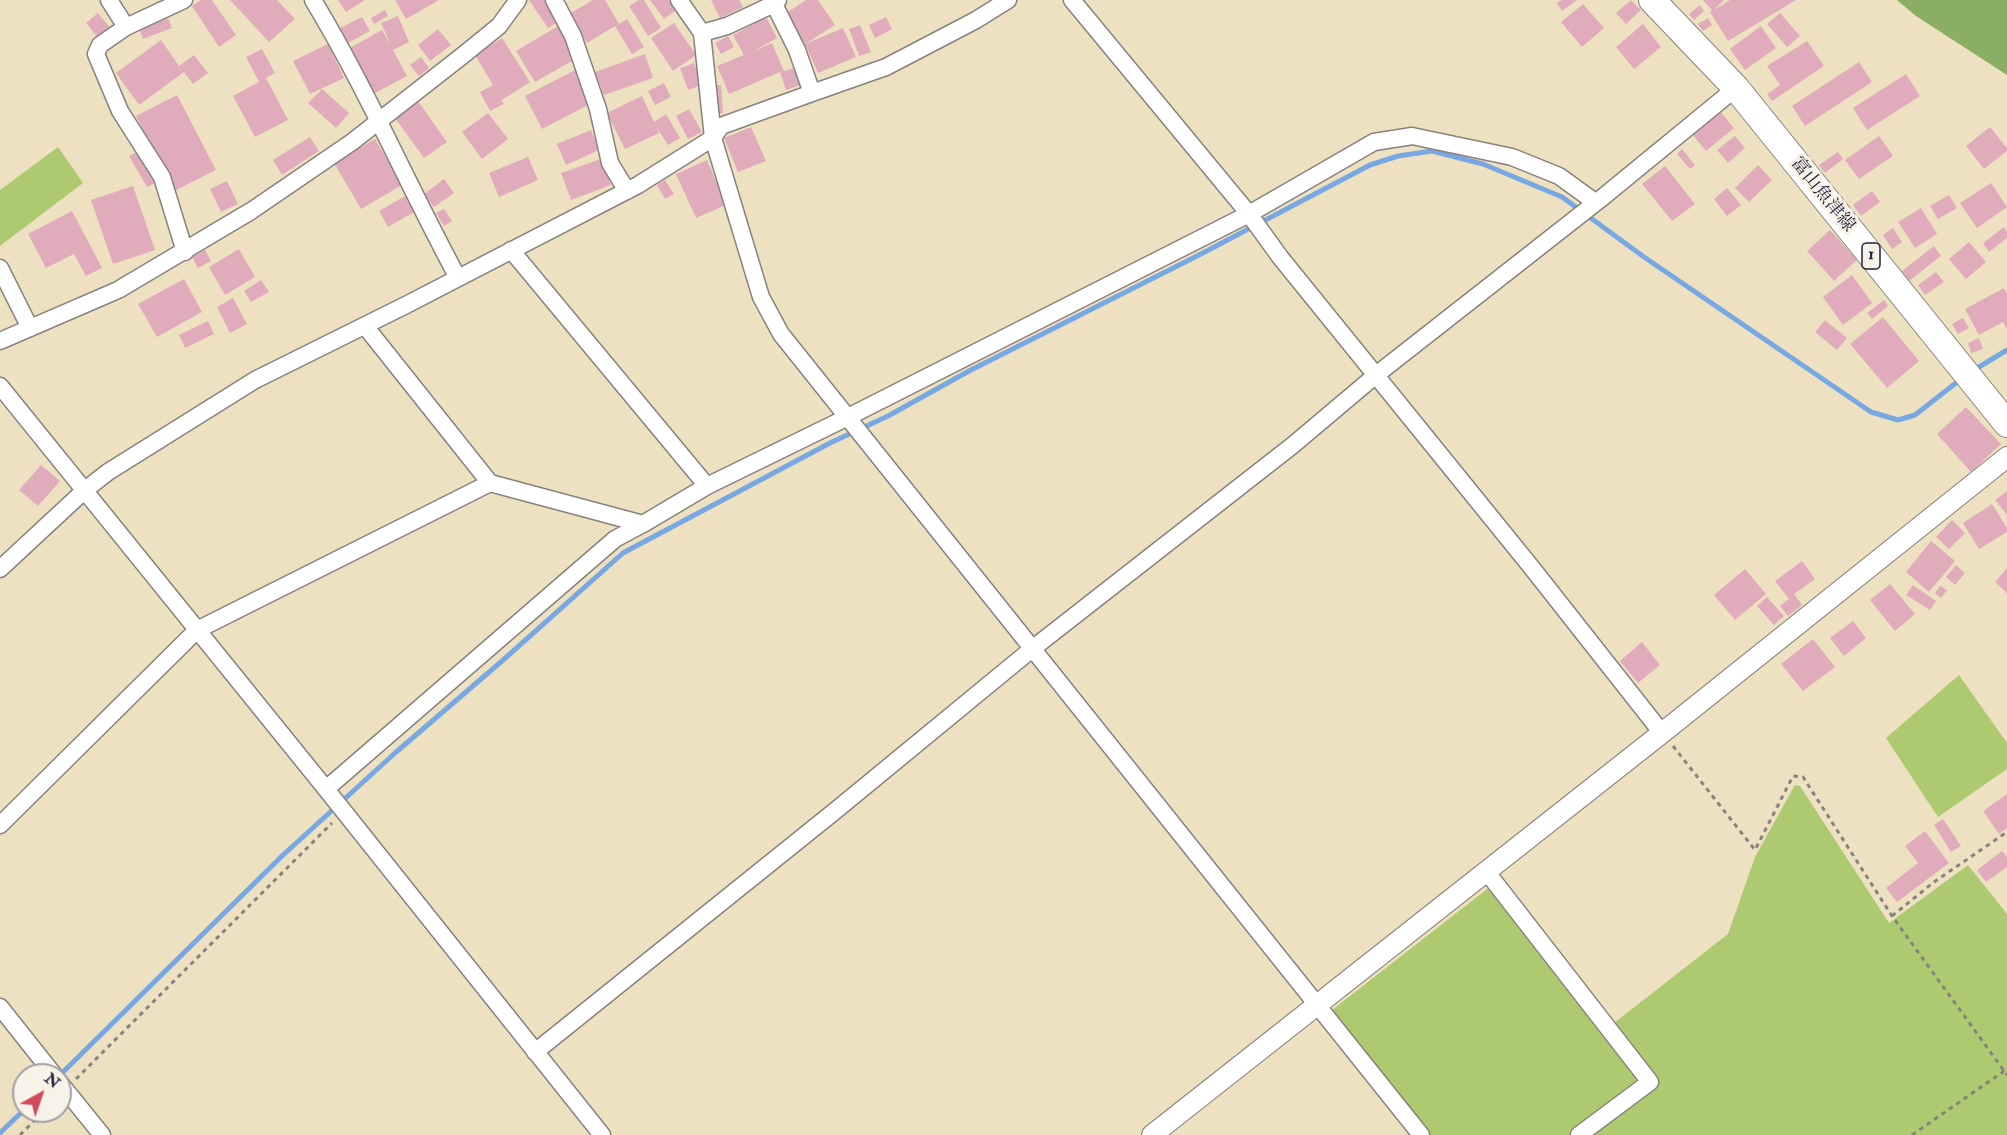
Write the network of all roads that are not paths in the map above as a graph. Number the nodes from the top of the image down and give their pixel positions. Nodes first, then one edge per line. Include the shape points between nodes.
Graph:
1 (109, 0) edge
2 (184, 0) edge
3 (313, 0) edge
4 (518, 0) edge
5 (554, 0) edge
6 (679, 0) edge
7 (1008, 0) edge
8 (1072, 0) edge
9 (1652, 0) edge
10 (776, 2) edge
11 (126, 27) junction
12 (702, 33) junction
13 (1736, 88) junction
14 (812, 93) junction
15 (377, 121) junction
16 (713, 138) junction
17 (627, 191) junction
18 (1596, 202) junction
19 (1249, 214) junction
20 (511, 250) junction
21 (185, 252) junction
22 (0, 268) edge
23 (458, 278) junction
24 (365, 326) junction
25 (30, 328) junction
26 (0, 341) edge
27 (1376, 375) junction
28 (0, 386) edge
29 (848, 417) junction
30 (2007, 424) edge
31 (2007, 457) edge
32 (490, 483) junction
33 (707, 486) junction
34 (85, 490) junction
35 (644, 524) junction
36 (0, 569) edge
37 (197, 630) junction
38 (1032, 649) junction
39 (1662, 733) junction
40 (326, 789) junction
41 (0, 825) edge
42 (1486, 871) junction
43 (1318, 1003) junction
44 (0, 1007) edge
45 (535, 1052) junction
46 (44, 1063) edge
47 (72, 1097) edge
48 (102, 1135) edge
49 (602, 1135) edge
50 (1152, 1135) edge
51 (1421, 1135) edge
52 (1580, 1135) edge

1 - 11 street
2 - 11 street
3 - 15 street
4 - 15 street via 499,26
5 - 17 street via 573,36 598,109 610,163
6 - 12 street
7 - 14 street via 886,67
8 - 19 street
9 - 13 main road, 富山魚津線 / 1
10 - 12 street via 727,26
10 - 14 street
11 - 21 street via 100,45 96,54 120,111 162,177
12 - 16 street
13 - 18 street
13 - 30 main road, 富山魚津線 / 1
14 - 16 street via 721,126
15 - 21 street via 305,176
15 - 23 street
16 - 17 street
16 - 29 street via 761,297 781,334
17 - 20 street
18 - 19 street via 1559,176 1512,157 1412,136 1374,142
18 - 27 street
19 - 27 street
19 - 29 street
20 - 23 street
20 - 33 street
21 - 25 street via 118,290
22 - 25 street
23 - 24 street
24 - 32 street
24 - 34 street via 255,380
25 - 26 street
27 - 38 street via 1293,445
27 - 39 street
28 - 34 street
29 - 33 street
29 - 38 street
31 - 39 street
32 - 35 street
32 - 37 street
33 - 35 street
34 - 36 street
34 - 37 street
35 - 40 street via 615,539
37 - 40 street
37 - 41 street
38 - 43 street
38 - 45 street
39 - 42 street
40 - 45 street
42 - 43 street
42 - 52 street via 1650,1082
43 - 50 street
43 - 51 street
44 - 46 street
45 - 49 street
47 - 48 street

